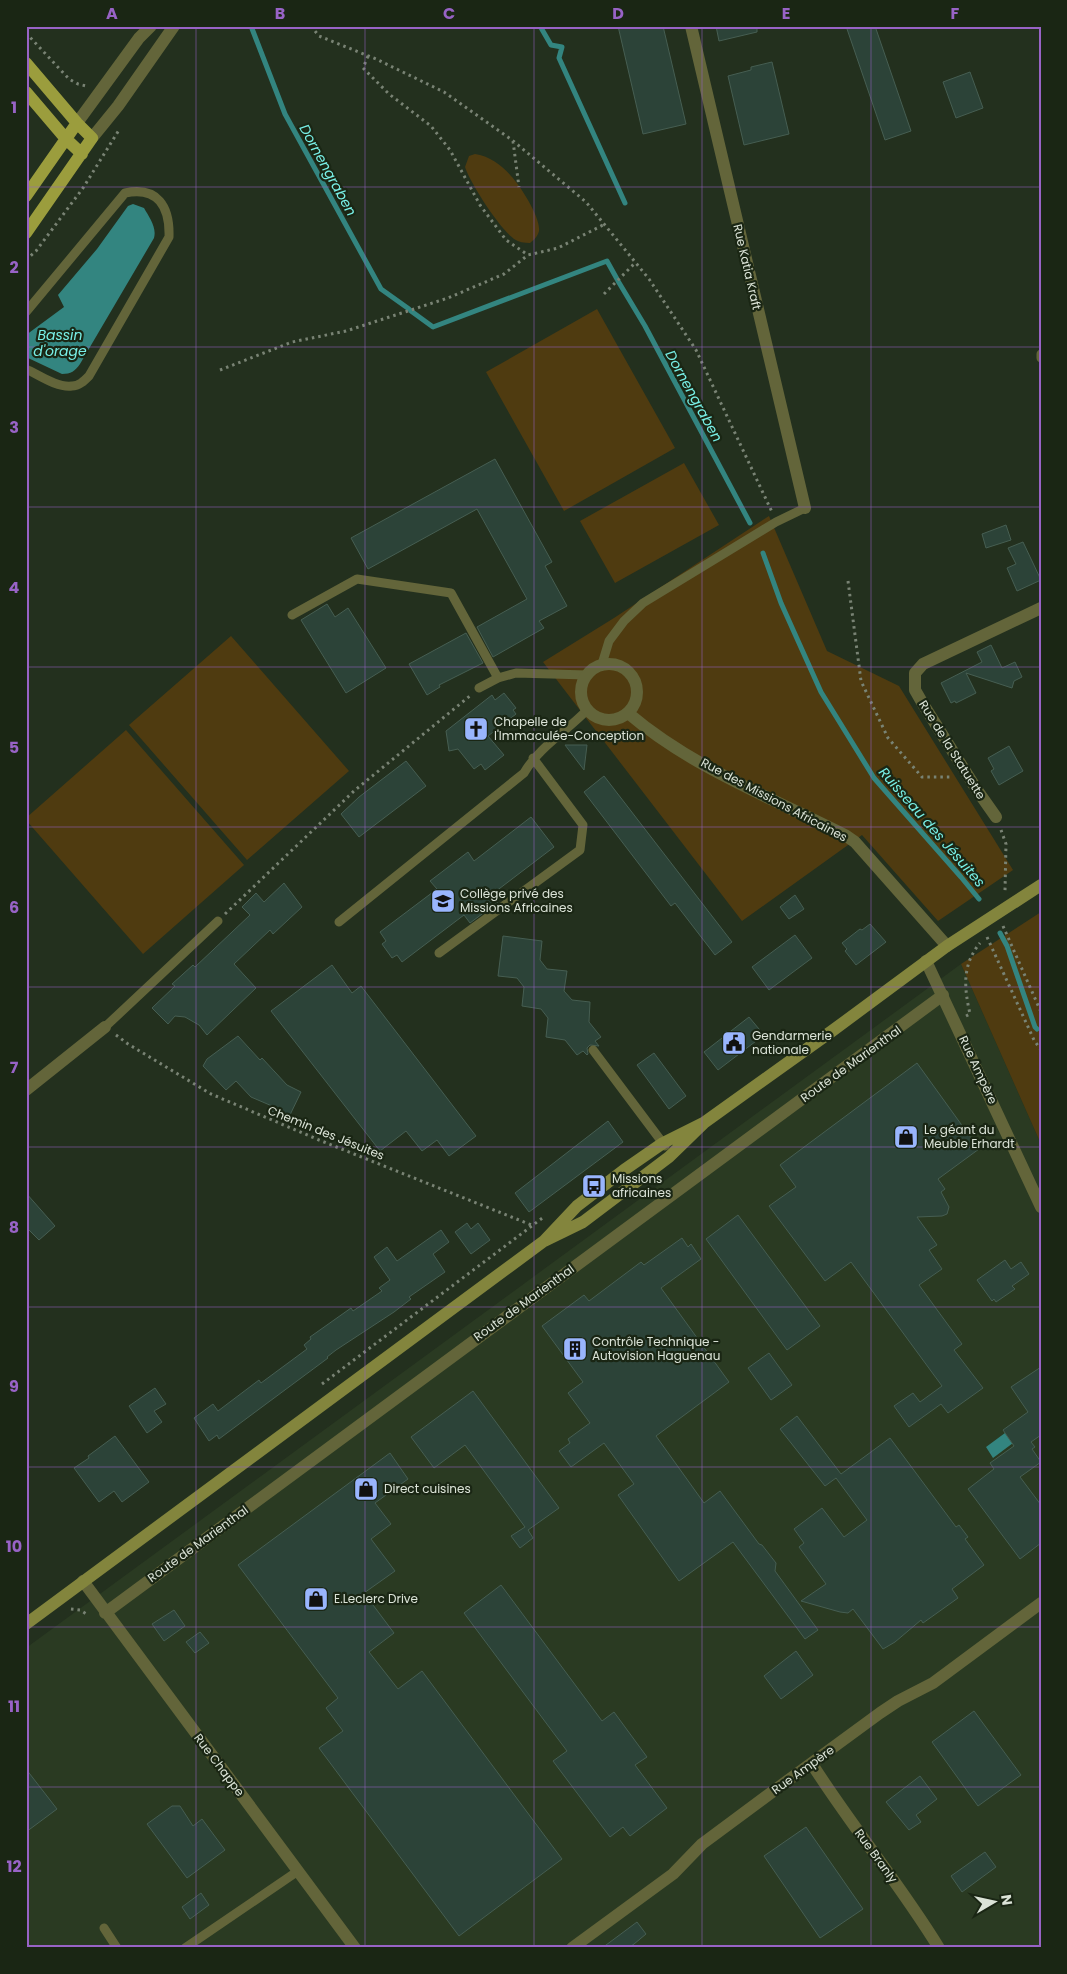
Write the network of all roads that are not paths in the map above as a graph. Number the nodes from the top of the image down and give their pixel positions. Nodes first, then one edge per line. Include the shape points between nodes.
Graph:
1 (151, 26) edge
2 (174, 26) edge
3 (691, 26) edge
4 (26, 63) edge
5 (26, 92) edge
6 (77, 123) junction
7 (92, 138) junction
8 (66, 139) junction
9 (82, 154) junction
10 (26, 196) edge
11 (26, 233) edge
12 (26, 312) edge
13 (1041, 354) edge
14 (1041, 358) edge
15 (26, 369) edge
16 (805, 508) joint
17 (1041, 608) edge
18 (292, 615) dead end
19 (602, 664) junction
20 (587, 675) junction
21 (498, 678) junction
22 (479, 688) road end
23 (587, 710) junction
24 (628, 713) junction
25 (533, 758) junction
26 (996, 817) road end
27 (1041, 885) edge
28 (218, 921) road end
29 (340, 922) dead end
30 (946, 946) junction
31 (439, 953) dead end
32 (926, 960) junction
33 (943, 996) junction
34 (105, 1027) joint
35 (593, 1050) dead end
36 (26, 1090) edge
37 (705, 1122) junction
38 (663, 1143) junction
39 (672, 1154) junction
40 (1041, 1206) edge
41 (544, 1241) junction
42 (83, 1582) junction
43 (1041, 1603) edge
44 (105, 1613) junction
45 (26, 1624) edge
46 (812, 1764) junction
47 (298, 1872) junction
48 (104, 1928) dead end
49 (117, 1948) edge
50 (185, 1948) edge
51 (355, 1948) edge
52 (572, 1948) edge
53 (939, 1948) edge

1 - 6 street
2 - 7 street
3 - 16 street, Rue Katia Kraft
4 - 6 main road
5 - 8 main road
6 - 7 main road
6 - 8 main road
7 - 9 main road
8 - 9 main road
8 - 10 main road
9 - 11 main road
12 - 15 lane via 125,193 137,190 150,193 160,201 169,224 167,242 89,376 80,384 71,386
13 - 14 lane
16 - 19 lane via 776,522 643,603 624,620 609,641
17 - 26 street, Rue de la Statuette via 923,664 914,673 915,690
18 - 21 lane via 357,579 450,593
19 - 20 street
19 - 24 street via 621,666 634,678 637,696
20 - 21 lane via 516,673
20 - 23 street via 581,692
21 - 22 lane
23 - 24 street via 594,716 612,720
23 - 25 lane
24 - 30 street, Rue des Missions Africaines via 657,736 712,768 854,842
25 - 29 lane via 524,773
25 - 31 lane via 584,826 580,850
27 - 30 street
28 - 34 lane
30 - 32 street
32 - 33 street, Rue Ampère
32 - 37 street
33 - 40 street, Rue Ampère
33 - 44 street, Route de Marienthal
34 - 36 street
35 - 38 lane
37 - 38 street
37 - 39 street
38 - 39 lane
38 - 41 street via 577,1206
39 - 41 street via 583,1222
41 - 42 street
42 - 44 street, Rue Chappe
42 - 45 street
43 - 46 street, Rue Ampère via 933,1683 880,1713
44 - 47 street, Rue Chappe
46 - 52 street, Rue Ampère via 702,1844 673,1874
46 - 53 street, Rue Branly via 918,1913
47 - 50 lane
47 - 51 street, Rue Chappe
48 - 49 lane

